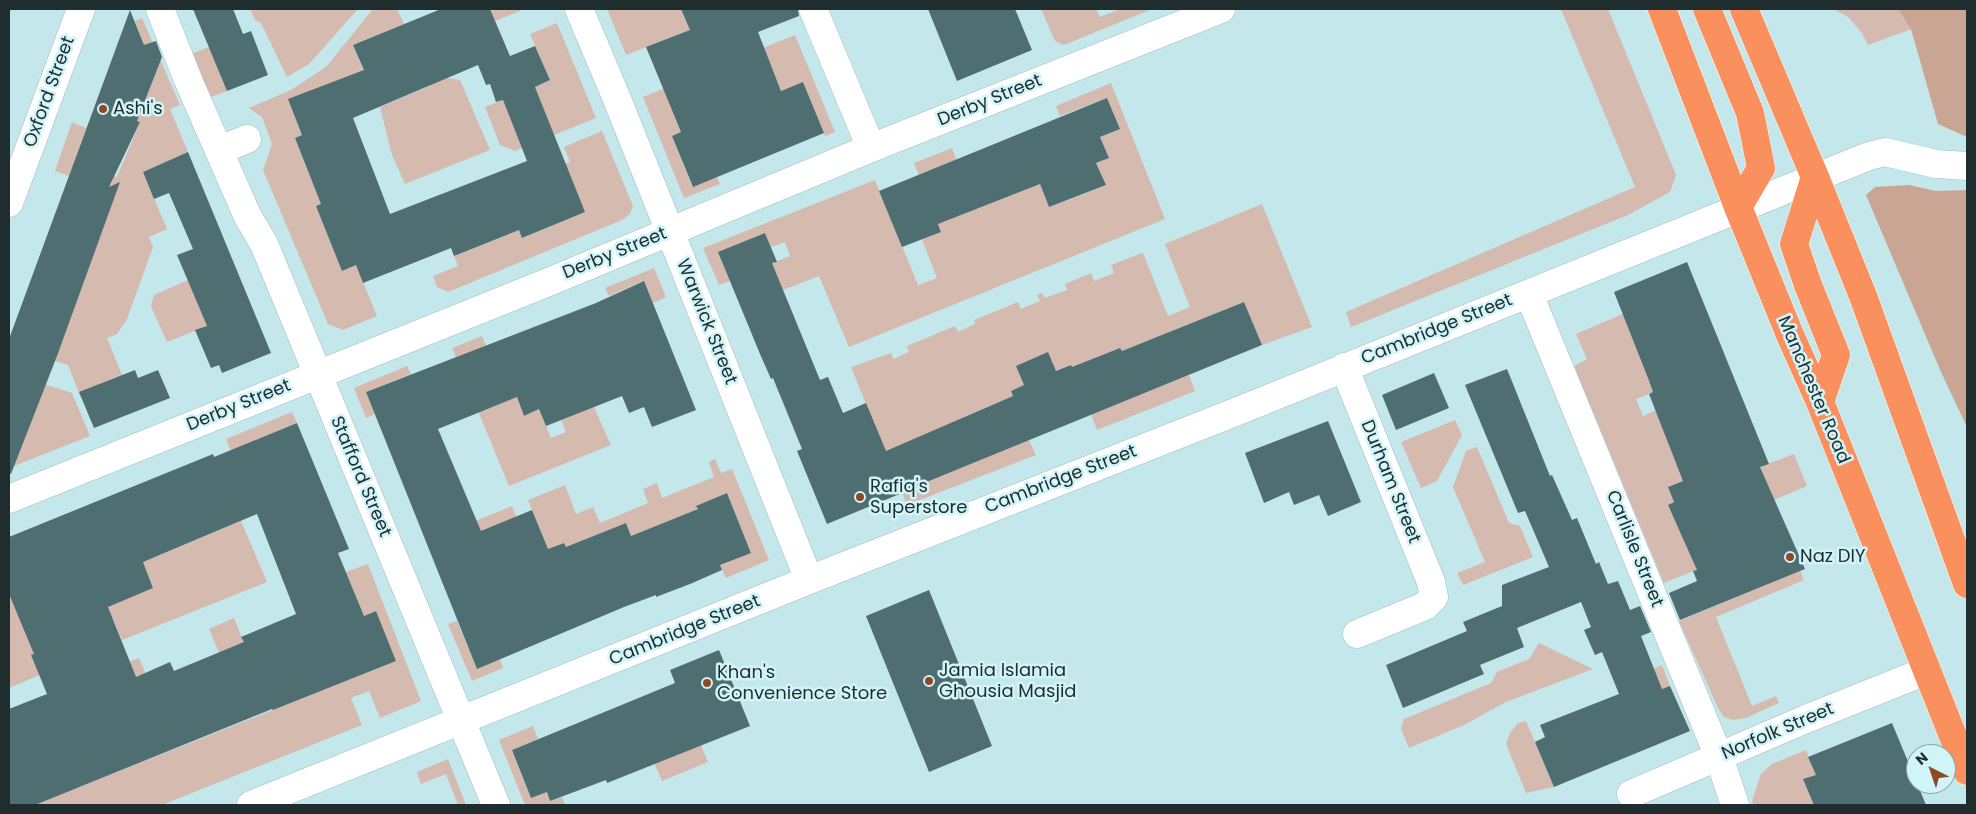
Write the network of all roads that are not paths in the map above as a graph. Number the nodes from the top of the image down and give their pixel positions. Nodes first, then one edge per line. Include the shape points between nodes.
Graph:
1 (81, 9) edge
2 (160, 9) edge
3 (579, 9) edge
4 (813, 9) edge
5 (1662, 9) edge
6 (1707, 9) edge
7 (1744, 9) edge
8 (1207, 11) edge
9 (247, 138) dead end
10 (871, 148) junction
11 (220, 150) junction
12 (1967, 166) edge
13 (1815, 177) junction
14 (9, 203) edge
15 (1738, 207) junction
16 (670, 232) junction
17 (1529, 294) junction
18 (1344, 367) junction
19 (318, 374) junction
20 (1820, 402) junction
21 (9, 499) edge
22 (809, 580) junction
23 (1967, 584) edge
24 (1357, 634) dead end
25 (1926, 671) junction
26 (461, 721) junction
27 (1719, 757) junction
28 (1967, 771) edge
29 (1630, 794) dead end
30 (251, 805) edge
31 (496, 805) edge
32 (1735, 805) edge

1 - 14 street, Oxford Street
2 - 11 street, Stafford Street
3 - 16 street, Warwick Street
4 - 10 street
5 - 15 highway, Manchester Road
6 - 15 highway via 1750,113 1761,168
7 - 13 highway
8 - 10 street, Derby Street
9 - 11 street
10 - 16 street, Derby Street
11 - 19 street, Stafford Street via 247,215 264,244
12 - 13 street, Cambridge Street via 1936,164 1885,152
13 - 15 street, Cambridge Street
13 - 20 highway via 1794,244 1836,355
13 - 23 highway via 1863,296
15 - 17 street, Cambridge Street
15 - 20 highway, Manchester Road
16 - 19 street, Derby Street
16 - 22 street, Warwick Street
17 - 18 street, Cambridge Street
17 - 27 street, Carlisle Street
18 - 22 street, Cambridge Street
18 - 24 street, Durham Street via 1431,582 1434,597 1426,606
19 - 21 street, Derby Street
19 - 26 street, Stafford Street
20 - 25 highway, Manchester Road
22 - 26 street, Cambridge Street
25 - 27 street, Norfolk Street
25 - 28 highway, Manchester Road
26 - 30 street, Cambridge Street
26 - 31 street, Stafford Street
27 - 29 street, Norfolk Street
27 - 32 street, Carlisle Street

